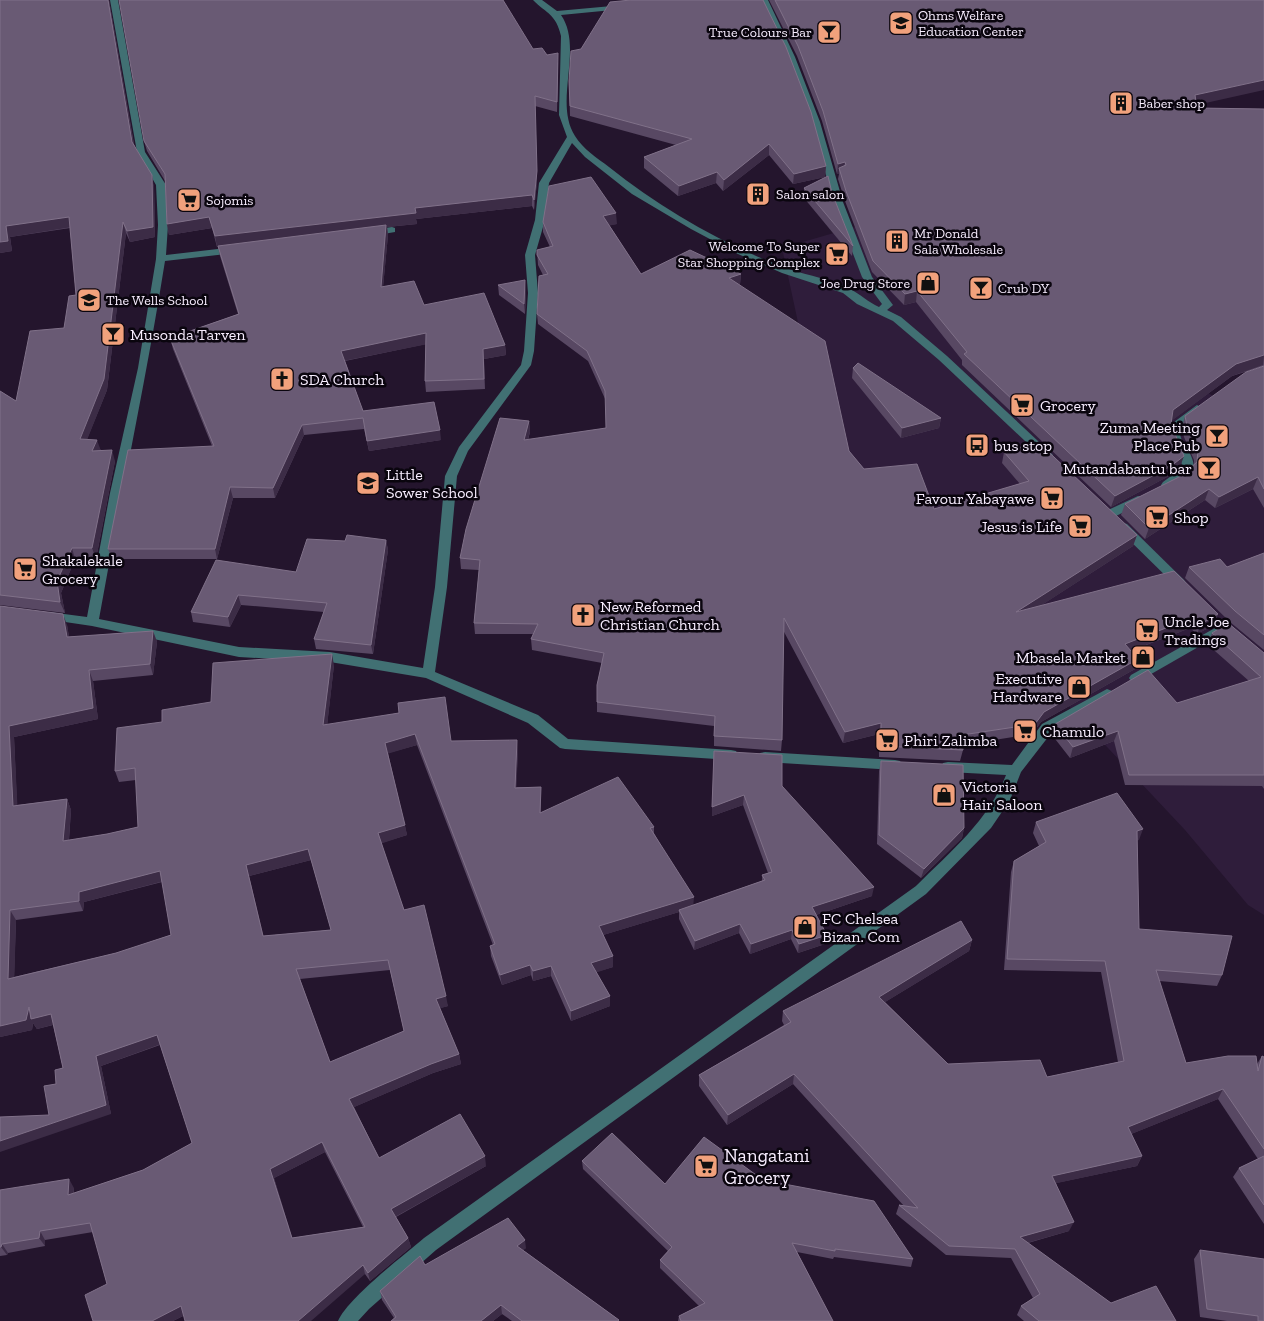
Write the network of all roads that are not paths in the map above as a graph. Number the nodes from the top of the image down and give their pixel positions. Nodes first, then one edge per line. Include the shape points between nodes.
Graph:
1 (114, 0) edge
2 (537, 0) edge
3 (764, 0) edge
4 (632, 6) edge
5 (556, 13) junction
6 (571, 137) junction
7 (392, 230) dead end
8 (364, 234) edge
9 (243, 248) edge
10 (161, 259) junction
11 (879, 312) junction
12 (1206, 402) edge
13 (1053, 461) edge
14 (1189, 592) edge
15 (37, 615) edge
16 (92, 622) junction
17 (1225, 626) edge
18 (428, 674) junction
19 (905, 765) edge
20 (935, 766) edge
21 (1015, 770) junction
22 (347, 1321) edge

1 - 10 street via 141,152 161,185
2 - 5 street
3 - 11 street via 816,122 838,202 867,276 888,305
4 - 5 street
5 - 6 street via 565,36 562,115
6 - 11 street via 588,155 635,192 694,227 785,271 847,291
6 - 18 street via 544,183 540,220 530,255 533,293 526,365 463,450 451,476 441,587
7 - 8 street
9 - 10 street
10 - 16 street via 144,368
11 - 13 street via 897,319 918,335
12 - 14 street via 1175,425 1176,440 1188,458 1188,469 1153,492 1106,511
15 - 16 street
16 - 18 street via 239,652 330,657
17 - 21 street via 1047,728
18 - 19 street via 533,719 565,744
20 - 21 street
21 - 22 street via 1005,796 986,824 921,890 438,1238 363,1303

